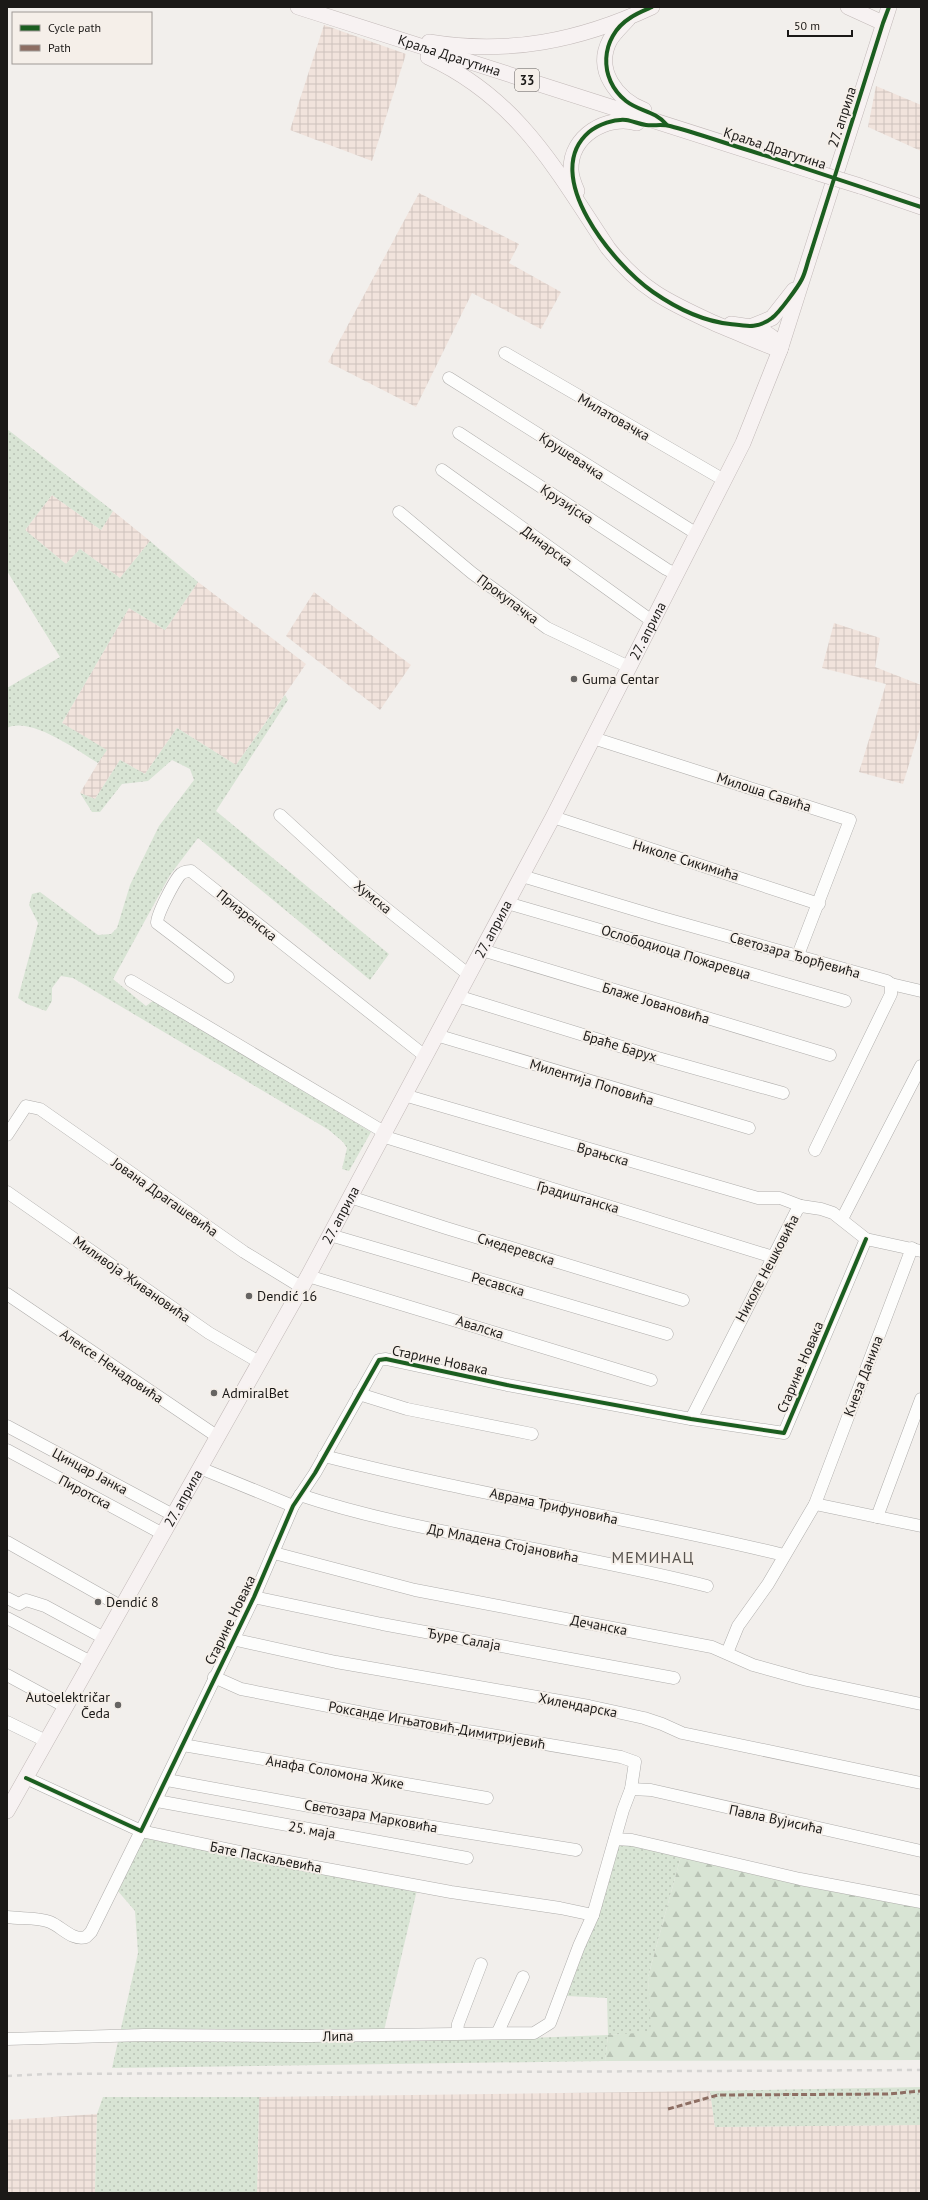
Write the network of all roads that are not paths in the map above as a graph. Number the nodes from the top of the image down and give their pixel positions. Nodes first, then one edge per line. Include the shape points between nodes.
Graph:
1 (298, 7) edge
2 (652, 7) edge
3 (848, 7) edge
4 (875, 7) edge
5 (886, 16) edge
6 (629, 18) junction
7 (386, 36) junction
8 (667, 125) junction
9 (580, 205) junction
10 (921, 207) edge
11 (802, 279) junction
12 (714, 322) junction
13 (750, 327) junction
14 (780, 349) junction
15 (505, 353) dead end
16 (449, 378) dead end
17 (459, 433) dead end
18 (442, 470) dead end
19 (724, 480) junction
20 (399, 512) dead end
21 (697, 534) junction
22 (676, 574) junction
23 (652, 621) junction
24 (629, 667) junction
25 (593, 738) junction
26 (280, 815) dead end
27 (553, 817) junction
28 (522, 876) junction
29 (507, 903) junction
30 (819, 904) junction
31 (482, 950) junction
32 (798, 955) junction
33 (469, 975) junction
34 (228, 977) dead end
35 (131, 981) dead end
36 (891, 984) junction
37 (921, 991) edge
38 (458, 996) junction
39 (845, 1001) dead end
40 (436, 1035) junction
41 (830, 1055) dead end
42 (425, 1056) junction
43 (921, 1066) edge
44 (783, 1093) dead end
45 (404, 1095) junction
46 (748, 1128) dead end
47 (383, 1134) junction
48 (7, 1135) edge
49 (815, 1150) dead end
50 (7, 1192) edge
51 (350, 1197) junction
52 (801, 1206) junction
53 (842, 1219) junction
54 (330, 1235) junction
55 (866, 1239) junction
56 (916, 1249) edge
57 (773, 1257) junction
58 (304, 1282) junction
59 (7, 1294) edge
60 (683, 1300) dead end
61 (667, 1334) dead end
62 (260, 1362) junction
63 (651, 1380) dead end
64 (359, 1394) junction
65 (921, 1399) edge
66 (691, 1419) junction
67 (7, 1426) edge
68 (532, 1434) dead end
69 (218, 1437) junction
70 (7, 1450) edge
71 (324, 1456) junction
72 (200, 1468) junction
73 (297, 1500) junction
74 (815, 1504) junction
75 (173, 1515) junction
76 (877, 1517) junction
77 (921, 1526) edge
78 (163, 1534) junction
79 (7, 1542) edge
80 (274, 1553) junction
81 (784, 1555) junction
82 (707, 1586) dead end
83 (254, 1597) junction
84 (7, 1598) edge
85 (122, 1607) junction
86 (7, 1618) edge
87 (104, 1638) junction
88 (232, 1640) junction
89 (727, 1653) junction
90 (91, 1662) junction
91 (7, 1675) edge
92 (214, 1677) junction
93 (674, 1678) dead end
94 (921, 1704) edge
95 (66, 1707) junction
96 (7, 1722) edge
97 (46, 1741) junction
98 (183, 1745) junction
99 (26, 1778) junction
100 (167, 1780) junction
101 (921, 1782) edge
102 (631, 1789) junction
103 (487, 1798) dead end
104 (157, 1801) junction
105 (7, 1811) edge
106 (141, 1831) junction
107 (615, 1839) junction
108 (576, 1850) dead end
109 (921, 1851) edge
110 (467, 1858) dead end
111 (921, 1902) edge
112 (592, 1915) junction
113 (7, 1917) edge
114 (481, 1964) dead end
115 (523, 1977) dead end
116 (498, 2032) junction
117 (457, 2033) junction
118 (7, 2039) edge

1 - 7 main road, Краља Драгутина / 33
2 - 6 main road
3 - 5 main road
4 - 5 main road
5 - 11 main road, 27. априла
6 - 7 main road via 562,39 523,46 475,46
6 - 8 main road via 608,44 606,61 609,79 624,100 659,116
7 - 8 main road, Краља Драгутина / 33
7 - 9 main road via 446,66 488,94 542,148
8 - 9 main road via 617,120 589,132 576,149 571,167
8 - 10 main road, Краља Драгутина / 33, bridge
9 - 12 main road via 611,252 637,279 680,308
11 - 13 main road via 776,315 766,322
11 - 14 main road, 27. априла
12 - 13 main road
12 - 14 main road
13 - 14 main road via 770,335
14 - 19 main road, 27. априла via 746,436
15 - 19 street, Милатовачка
16 - 21 street, Крушевачка
17 - 22 street, Крузијска
18 - 23 street, Динарска
19 - 21 main road, 27. априла
20 - 24 street, Прокупачка via 472,573 547,628
21 - 22 main road, 27. априла
22 - 23 main road, 27. априла
23 - 24 main road, 27. априла
24 - 25 main road, 27. априла
25 - 27 main road, 27. априла
25 - 30 street, Милоша Савића via 850,820
26 - 33 street, Хумска via 353,882
27 - 28 main road, 27. априла
27 - 30 street, Николе Сикимића
28 - 29 main road, 27. априла
28 - 32 street, Светозара Ђорђевића
29 - 31 main road, 27. априла
29 - 39 street, Ослободиоца Пожаревца
30 - 32 street
31 - 33 main road, 27. априла
31 - 41 street, Блаже Јовановића
32 - 36 street, Светозара Ђорђевића
33 - 38 main road, 27. априла
34 - 42 street, Призренска via 157,923 157,918 184,872 191,871
35 - 47 street, Градиштанска
36 - 37 street, Светозара Ђорђевића
36 - 49 street via 891,994
38 - 40 main road, 27. априла
38 - 44 street, Браће Барух via 658,1058
40 - 42 main road, 27. априла
40 - 46 street, Милентија Поповића
42 - 45 main road, 27. априла
43 - 53 street
45 - 47 main road, 27. априла
45 - 52 street, Врањска via 758,1198 786,1199
47 - 51 main road, 27. априла
47 - 57 street, Градиштанска
48 - 58 street, Јована Драгашевића via 23,1108 30,1106 40,1109 244,1252
50 - 62 street, Миливоја Живановића via 209,1333
51 - 54 main road, 27. априла
51 - 60 street, Смедеревска
52 - 53 street, Николе Нешковића via 821,1209
52 - 57 street, Николе Нешковића
53 - 55 street, Николе Нешковића
54 - 58 main road, 27. априла
54 - 61 street, Ресавска
55 - 56 street, Николе Нешковића
55 - 66 street, Старине Новака via 784,1433
56 - 74 street, Кнеза Данила
57 - 66 street, Николе Нешковића
58 - 62 main road, 27. априла
58 - 63 street, Авалска
59 - 69 street, Алексе Ненадовића
62 - 69 main road, 27. априла
64 - 66 street, Старине Новака via 379,1360 386,1359 507,1385
64 - 68 street via 407,1409
64 - 71 street, Старине Новака
65 - 76 street
67 - 75 street, Цинцар Јанка
69 - 72 main road, 27. априла
70 - 78 street, Пиротска
71 - 73 street, Старине Новака
71 - 81 street, Аврама Трифуновића via 505,1496 712,1537
72 - 73 street, Др Младена Стојановића
72 - 75 main road, 27. априла
73 - 80 street, Старине Новака
73 - 82 street, Др Младена Стојановића via 638,1569
74 - 76 street
74 - 81 street, Кнеза Данила
75 - 78 main road, 27. априла
76 - 77 street
78 - 85 main road, 27. априла
79 - 85 street
80 - 83 street, Старине Новака
80 - 89 street, Дечанска via 415,1590 712,1647
81 - 89 street, Кнеза Данила via 768,1584 738,1626
83 - 88 street, Старине Новака
83 - 93 street, Ђуре Салаја via 382,1624
84 - 87 street via 19,1604 30,1600 45,1606
85 - 87 main road, 27. априла
86 - 90 street
87 - 90 main road, 27. априла
88 - 92 street, Старине Новака
88 - 101 street, Хилендарска via 336,1662 597,1708 644,1718 682,1733
89 - 94 street, Дечанска via 742,1662 761,1668
90 - 95 main road, 27. априла
91 - 95 street
92 - 98 street, Старине Новака
92 - 102 street, Роксанде Игњатовић-Димитријевић via 241,1688 374,1715 631,1760 635,1762
95 - 97 main road, 27. априла
96 - 97 street
97 - 99 main road, 27. априла
98 - 100 street, Старине Новака
98 - 103 street, Анафа Соломона Жике
99 - 105 main road, 27. априла
99 - 106 street, Бате Паскаљевића
100 - 104 street, Старине Новака
100 - 108 street, Светозара Марковића via 347,1813
102 - 107 street, Липа
102 - 109 street, Павла Вујисића via 651,1790
104 - 106 street, Старине Новака
104 - 110 street, 25. маја
106 - 112 street, Бате Паскаљевића via 278,1860
106 - 113 street via 91,1932 86,1937 74,1936 44,1920
107 - 111 street via 632,1840 808,1880
107 - 112 street, Липа
112 - 116 street, Липа via 550,2023 534,2033
114 - 117 street via 458,2024
115 - 116 street
116 - 117 street, Липа
117 - 118 street, Липа via 309,2036 144,2035

